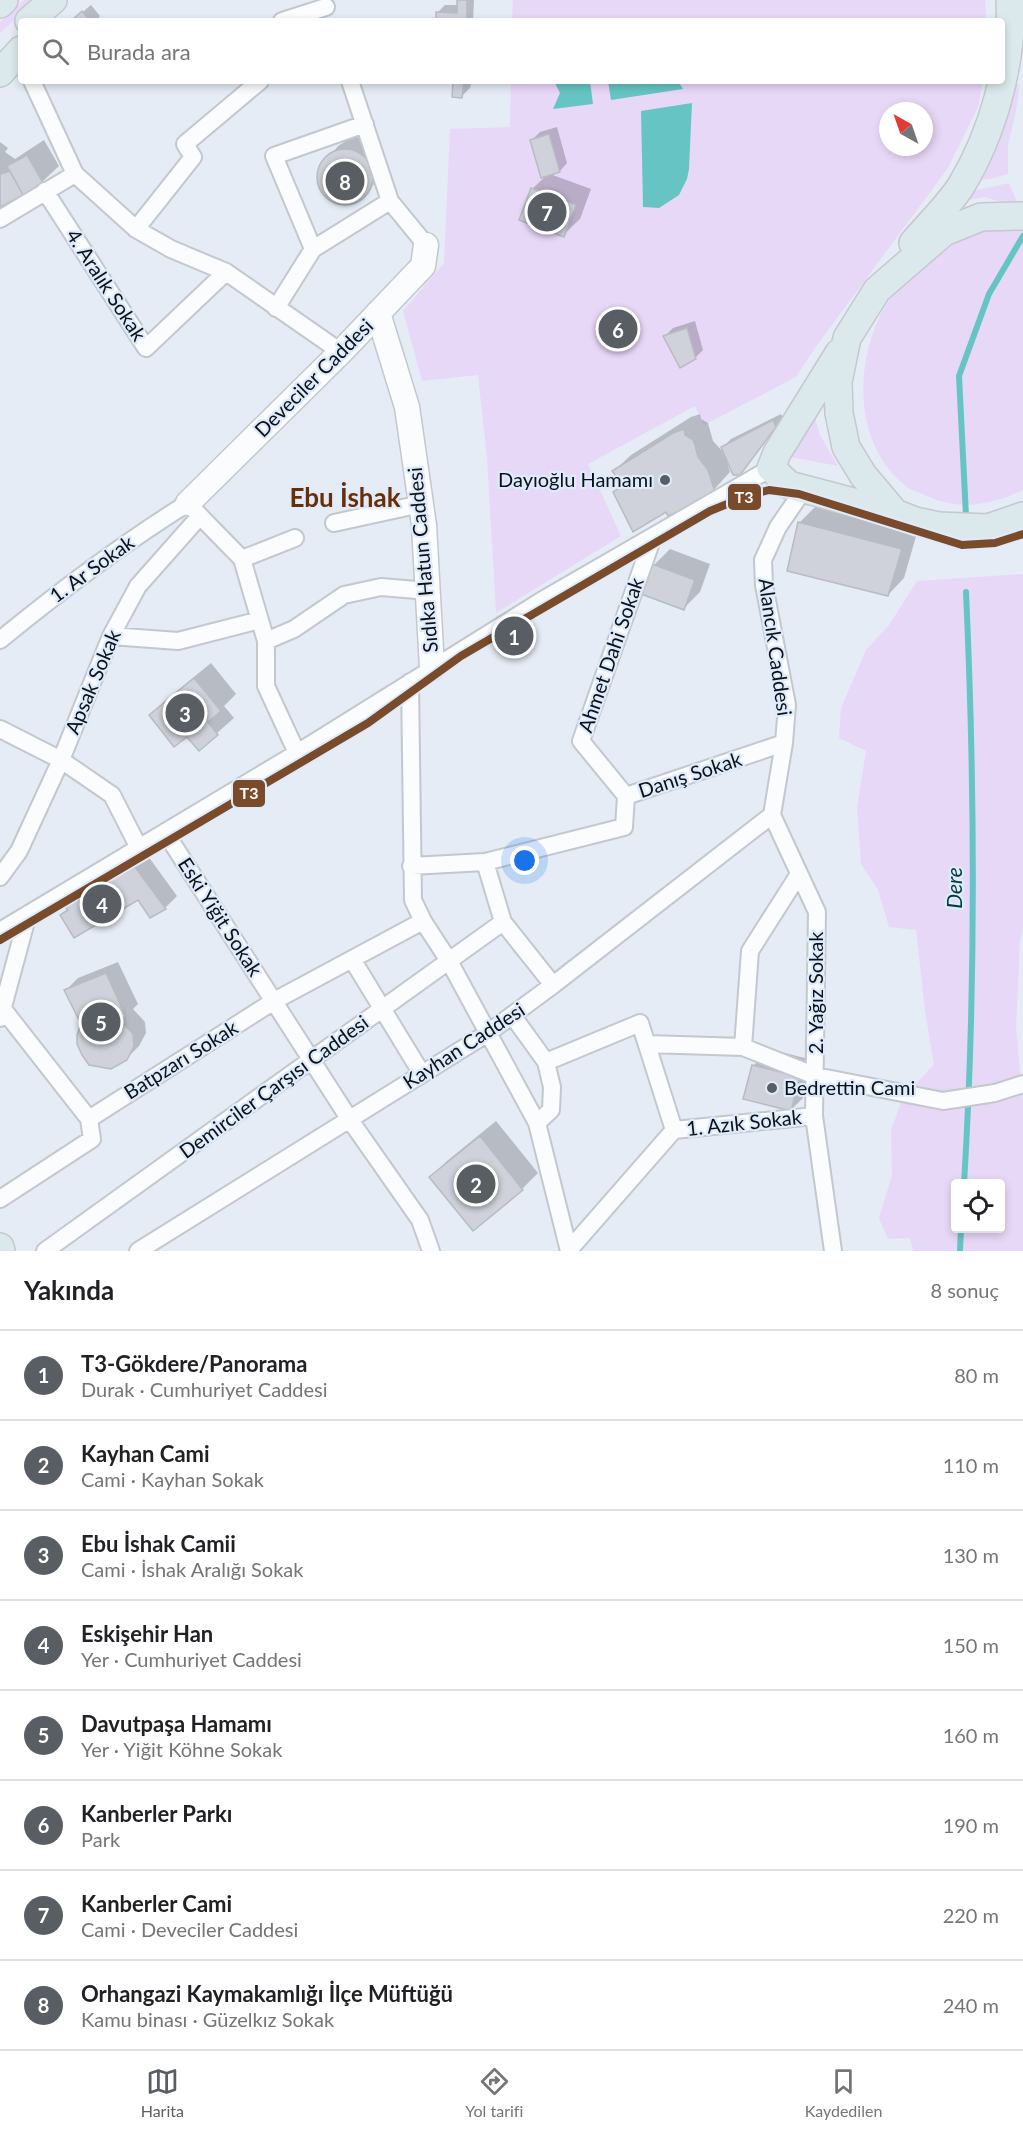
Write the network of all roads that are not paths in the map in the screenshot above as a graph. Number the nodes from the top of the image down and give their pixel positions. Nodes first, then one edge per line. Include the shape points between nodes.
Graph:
1 (4, 0) edge
2 (53, 0) edge
3 (65, 0) edge
4 (1010, 0) edge
5 (0, 4) edge
6 (327, 9) edge
7 (32, 18) edge
8 (49, 18) edge
9 (293, 18) edge
10 (18, 31) edge
11 (0, 47) edge
12 (18, 53) edge
13 (1005, 60) edge
14 (0, 73) edge
15 (33, 84) edge
16 (256, 84) edge
17 (351, 84) edge
18 (1002, 84) edge
19 (364, 124) junction
20 (75, 174) junction
21 (45, 191) junction
22 (390, 201) junction
23 (1023, 216) edge
24 (0, 219) edge
25 (136, 229) junction
26 (426, 245) joint
27 (313, 249) junction
28 (226, 272) junction
29 (877, 290) junction
30 (276, 308) junction
31 (378, 313) junction
32 (848, 338) junction
33 (341, 352) junction
34 (771, 468) junction
35 (804, 489) junction
36 (421, 504) junction
37 (194, 509) junction
38 (895, 513) junction
39 (1023, 516) edge
40 (334, 523) dead end
41 (988, 528) junction
42 (652, 537) junction
43 (1023, 537) edge
44 (295, 538) dead end
45 (242, 559) junction
46 (428, 591) junction
47 (260, 621) junction
48 (111, 636) junction
49 (0, 640) edge
50 (266, 640) junction
51 (432, 668) junction
52 (410, 682) junction
53 (0, 729) edge
54 (784, 743) junction
55 (297, 753) junction
56 (61, 760) junction
57 (626, 796) junction
58 (772, 815) junction
59 (165, 832) junction
60 (139, 848) junction
61 (485, 862) junction
62 (411, 866) junction
63 (799, 874) junction
64 (0, 878) edge
65 (28, 914) junction
66 (423, 921) junction
67 (503, 922) junction
68 (0, 931) edge
69 (352, 959) junction
70 (448, 961) junction
71 (554, 985) junction
72 (274, 1001) junction
73 (383, 1008) junction
74 (1, 1014) edge
75 (512, 1015) junction
76 (488, 1033) junction
77 (648, 1044) junction
78 (742, 1047) junction
79 (312, 1059) junction
80 (546, 1062) junction
81 (422, 1074) junction
82 (816, 1076) junction
83 (1023, 1084) edge
84 (814, 1116) junction
85 (88, 1119) junction
86 (350, 1120) junction
87 (537, 1123) junction
88 (674, 1130) junction
89 (0, 1199) edge
90 (45, 1251) edge
91 (138, 1251) edge
92 (431, 1251) edge
93 (567, 1251) edge
94 (833, 1251) edge

1 - 5 main road
2 - 7 main road
3 - 8 main road
4 - 13 main road
6 - 9 street
10 - 11 main road
12 - 14 main road
15 - 20 street
16 - 25 street via 185,144 193,157
17 - 19 street
18 - 29 main road via 984,140 960,187
19 - 22 street
19 - 27 street via 274,156
20 - 21 street
20 - 25 street
21 - 24 street
21 - 28 street, 4. Aralık Sokak via 146,348
22 - 26 street
22 - 27 street
23 - 29 main road via 981,218 944,232
25 - 28 street
26 - 31 main road, Deveciler Caddesi via 423,266
27 - 30 street
28 - 30 street
29 - 32 main road
30 - 33 street
31 - 33 main road, Deveciler Caddesi
31 - 36 main road, Sıdıka Hatun Caddesi via 407,407
32 - 34 main road
32 - 38 main road via 838,382 846,447 863,475
33 - 37 main road, Deveciler Caddesi
34 - 35 main road via 789,484
34 - 42 street
35 - 38 main road
35 - 54 street, Alancık Caddesi via 778,527 763,560 764,585 787,705
36 - 40 street
36 - 46 main road, Sıdıka Hatun Caddesi
37 - 45 street
37 - 48 street, Apsak Sokak via 138,586
37 - 49 street, 1. Ar Sokak via 153,525
38 - 41 main road via 939,526
39 - 41 main road
41 - 43 main road via 1012,531
42 - 51 street
42 - 57 street, Ahmet Dahi Sokak via 581,741
44 - 45 street
45 - 47 street
46 - 50 street via 381,586 344,596 294,629
46 - 51 main road, Sıdıka Hatun Caddesi
47 - 48 street via 178,641
47 - 50 street
48 - 56 street, Apsak Sokak
50 - 55 street via 266,687
51 - 52 street
52 - 55 street
52 - 62 street
53 - 56 street
54 - 57 street, Danış Sokak
54 - 58 street, Alancık Caddesi
55 - 59 street
56 - 60 street via 112,795
56 - 64 street, Apsak Sokak via 19,851
57 - 61 street, Danış Sokak via 624,826
58 - 63 street, 2. Yağız Sokak
58 - 71 street, Kayhan Caddesi
59 - 60 street
59 - 72 street, Eski Yiğit Sokak
60 - 65 street
61 - 62 street, Danış Sokak
61 - 67 street
62 - 66 street via 413,900
63 - 78 street via 750,951
63 - 82 street, 2. Yağız Sokak via 817,912
65 - 68 street
65 - 74 street
66 - 69 street, Batpzarı Sokak
66 - 70 street
67 - 70 street, Demirciler Çarşısı Caddesi
67 - 71 street
69 - 72 street, Batpzarı Sokak
69 - 73 street
70 - 73 street, Demirciler Çarşısı Caddesi
70 - 76 street
71 - 75 street, Kayhan Caddesi
72 - 79 street, Eski Yiğit Sokak
72 - 85 street, Batpzarı Sokak
73 - 79 street, Demirciler Çarşısı Caddesi
73 - 81 street
74 - 85 street
75 - 76 street, Kayhan Caddesi
75 - 80 street
76 - 81 street, Kayhan Caddesi
76 - 87 street
77 - 78 street
77 - 80 street via 640,1023
77 - 88 street
78 - 82 street
79 - 86 street, Eski Yiğit Sokak
79 - 90 street, Demirciler Çarşısı Caddesi
80 - 87 street via 552,1087 551,1110
81 - 86 street, Kayhan Caddesi
82 - 83 street via 943,1101
82 - 84 street, 2. Yağız Sokak
84 - 88 street, 1. Azık Sokak
84 - 94 street, 2. Yağız Sokak
85 - 89 street via 92,1139
86 - 91 street, Kayhan Caddesi
86 - 92 street, Eski Yiğit Sokak via 420,1220
87 - 93 street
88 - 93 street

